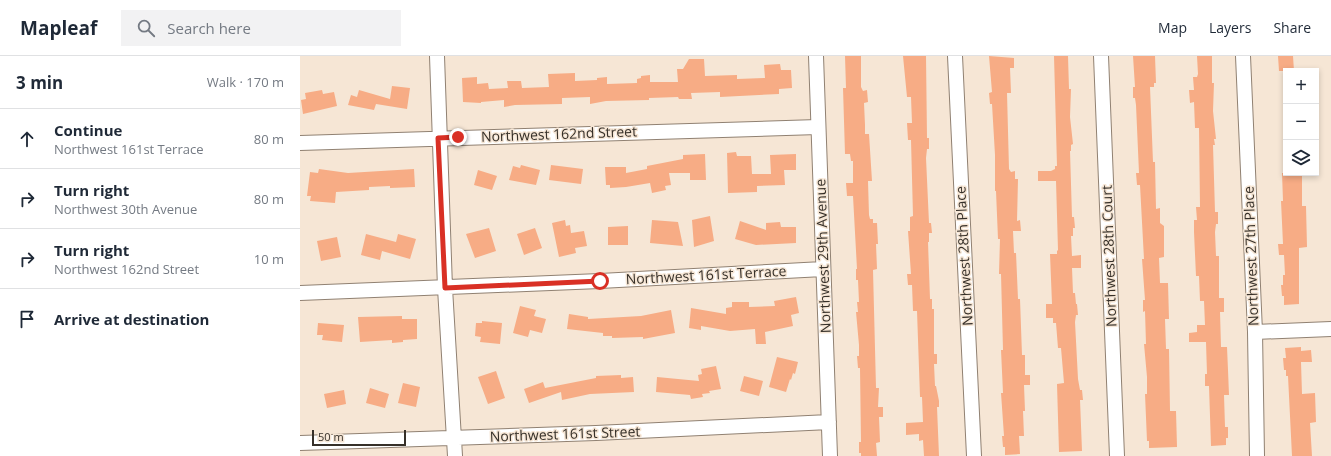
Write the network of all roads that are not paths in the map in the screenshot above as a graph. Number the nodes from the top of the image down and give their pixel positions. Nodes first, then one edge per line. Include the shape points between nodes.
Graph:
1 (437, 56) edge
2 (816, 56) edge
3 (955, 56) edge
4 (1101, 56) edge
5 (1243, 56) edge
6 (818, 127) junction
7 (438, 138) junction
8 (300, 143) edge
9 (824, 269) junction
10 (445, 288) junction
11 (300, 293) edge
12 (1331, 329) edge
13 (1255, 332) junction
14 (829, 422) junction
15 (454, 437) junction
16 (300, 443) edge
17 (455, 456) edge
18 (830, 456) edge
19 (974, 456) edge
20 (1117, 456) edge
21 (1257, 456) edge

1 - 7 street
2 - 6 street, Northwest 29th Avenue
3 - 19 street, Northwest 28th Place
4 - 20 street, Northwest 28th Court
5 - 13 street, Northwest 27th Place
6 - 7 street, Northwest 162nd Street
6 - 9 street, Northwest 29th Avenue
7 - 8 street, Northwest 162nd Street
7 - 10 street
9 - 10 street, Northwest 161st Terrace
9 - 14 street, Northwest 29th Avenue
10 - 11 street, Northwest 161st Terrace
10 - 15 street
12 - 13 street
13 - 21 street, Northwest 27th Place
14 - 15 street, Northwest 161st Street via 596,434
14 - 18 street, Northwest 29th Avenue
15 - 16 street, Northwest 161st Street
15 - 17 street

